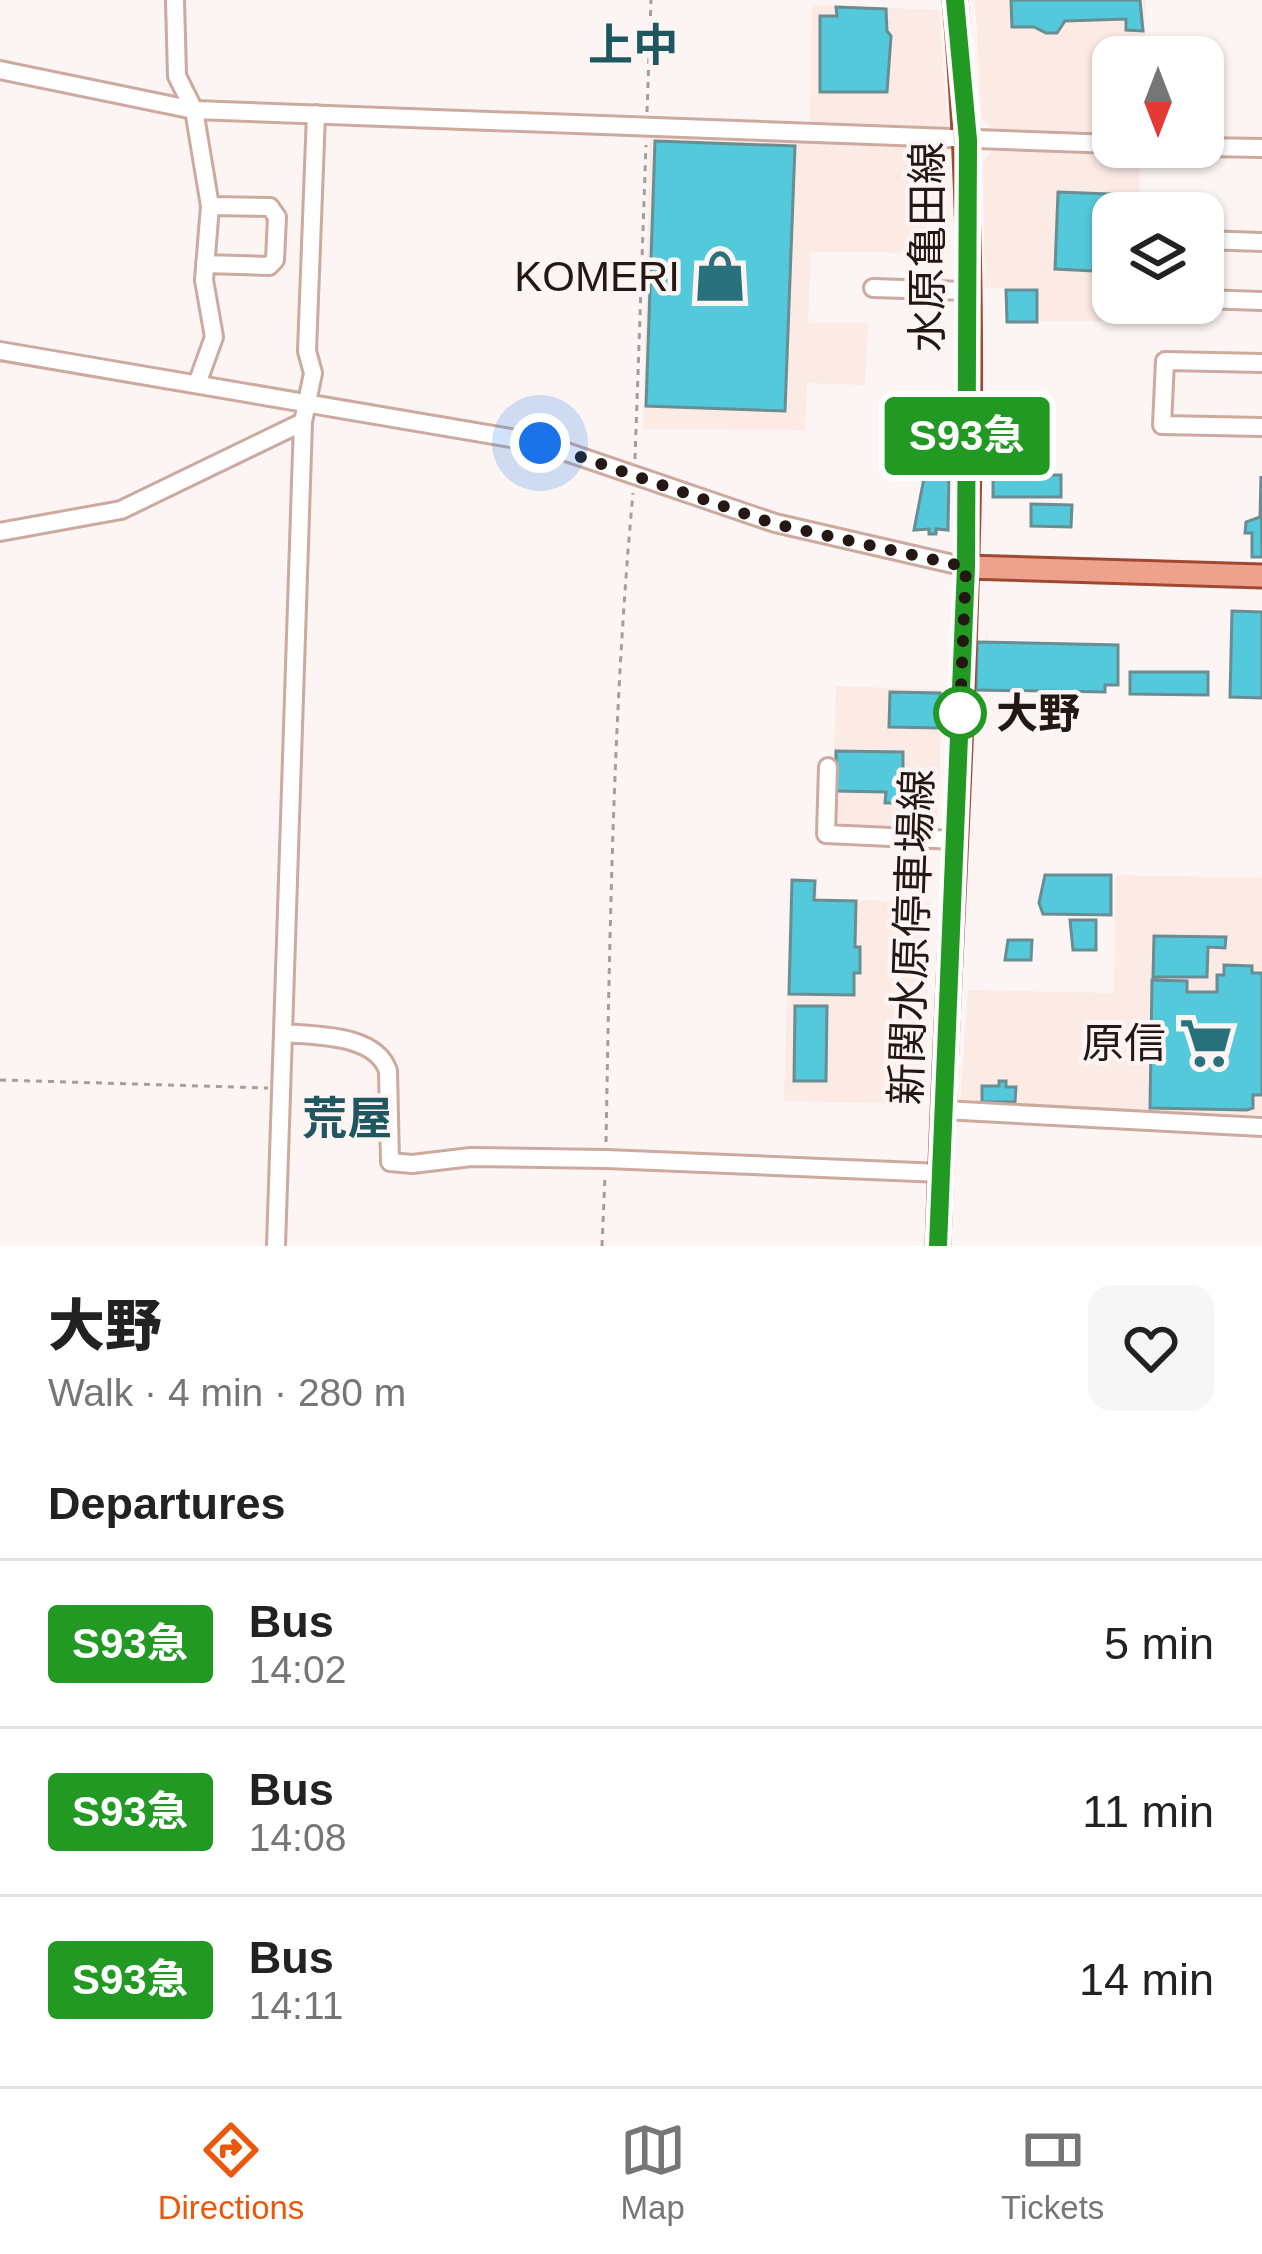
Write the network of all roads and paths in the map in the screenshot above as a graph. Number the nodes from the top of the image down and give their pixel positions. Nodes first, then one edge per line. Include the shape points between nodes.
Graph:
1 (175, 0) edge
2 (652, 0) edge
3 (956, 0) edge
4 (0, 70) edge
5 (194, 110) junction
6 (316, 114) junction
7 (647, 127) junction
8 (968, 140) junction
9 (1092, 143) edge
10 (1224, 147) edge
11 (1262, 148) edge
12 (210, 206) junction
13 (1224, 241) edge
14 (1262, 242) edge
15 (205, 264) junction
16 (872, 288) dead end
17 (967, 291) junction
18 (1224, 300) edge
19 (1262, 301) edge
20 (0, 351) edge
21 (1262, 363) edge
22 (197, 384) junction
23 (308, 402) junction
24 (303, 422) junction
25 (1262, 427) edge
26 (634, 475) junction
27 (0, 532) edge
28 (966, 567) junction
29 (1262, 576) edge
30 (828, 767) dead end
31 (955, 840) junction
32 (284, 1033) junction
33 (0, 1080) edge
34 (280, 1088) junction
35 (943, 1110) junction
36 (1262, 1127) edge
37 (606, 1159) junction
38 (940, 1173) junction
39 (276, 1246) edge
40 (602, 1246) edge
41 (938, 1246) edge

1 - 5 street via 177,76
2 - 7 path
3 - 8 main road, 水原亀田線
4 - 5 street
5 - 6 street
5 - 12 street
6 - 7 street
6 - 23 street
7 - 8 street
7 - 26 path
8 - 9 street
8 - 17 main road, 水原亀田線
10 - 11 street
12 - 15 street
12 - 15 street via 270,207 275,260
13 - 14 street
15 - 22 street via 214,338
16 - 17 street
17 - 28 main road, 水原亀田線
18 - 19 street
20 - 22 street
21 - 25 street via 1165,361 1162,425
22 - 23 street
23 - 24 street
23 - 26 street via 540,443
24 - 27 street via 121,510
24 - 32 street
26 - 28 street via 775,524
26 - 37 path via 611,841
28 - 29 main road
28 - 31 main road, 新関水原停車場線
30 - 31 street via 826,834
31 - 35 main road, 新関水原停車場線
32 - 34 street
32 - 37 street via 346,1040 384,1060 390,1162
33 - 34 path
34 - 39 street
35 - 36 street
35 - 38 main road, 新関水原停車場線
37 - 38 street
37 - 40 path
38 - 41 main road, 新関水原停車場線

